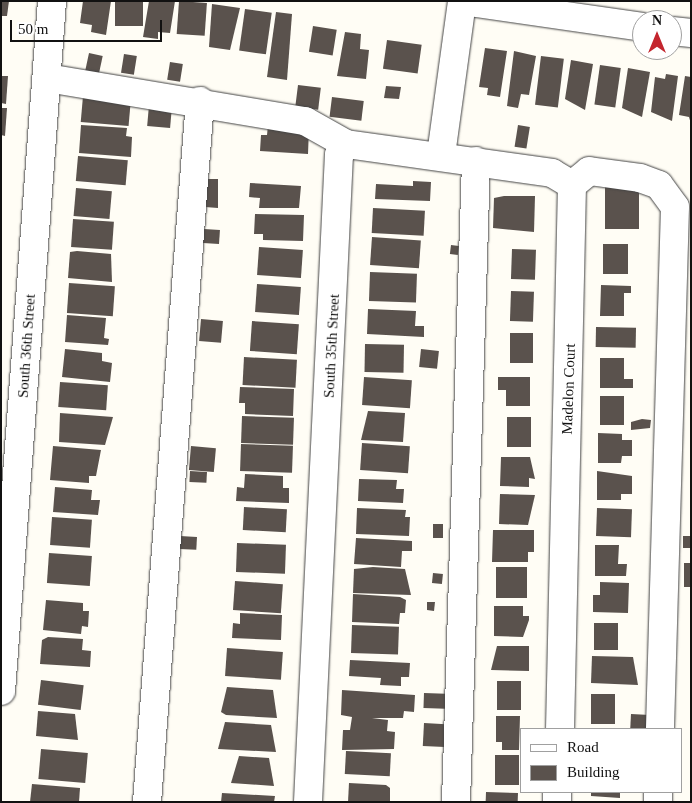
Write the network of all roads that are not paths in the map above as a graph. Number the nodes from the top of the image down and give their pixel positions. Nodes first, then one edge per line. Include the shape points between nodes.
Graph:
1 (52, 1) edge
2 (462, 1) edge
3 (632, 26) edge
4 (47, 78) junction
5 (200, 101) junction
6 (346, 144) junction
7 (441, 155) junction
8 (476, 161) junction
9 (572, 185) junction
10 (1, 691) edge
11 (560, 728) edge
12 (660, 728) edge
13 (147, 802) edge
14 (308, 802) edge
15 (456, 802) edge

1 - 4 street, South 36th Street
2 - 3 street
2 - 7 street
4 - 5 street
4 - 10 street, South 36th Street
5 - 6 street via 305,121
5 - 13 street
6 - 7 street
6 - 14 street, South 35th Street via 339,155
7 - 8 street
8 - 9 street via 552,173
8 - 15 street
9 - 11 street, Madelon Court
9 - 12 street via 589,171 640,178 659,185 674,207

